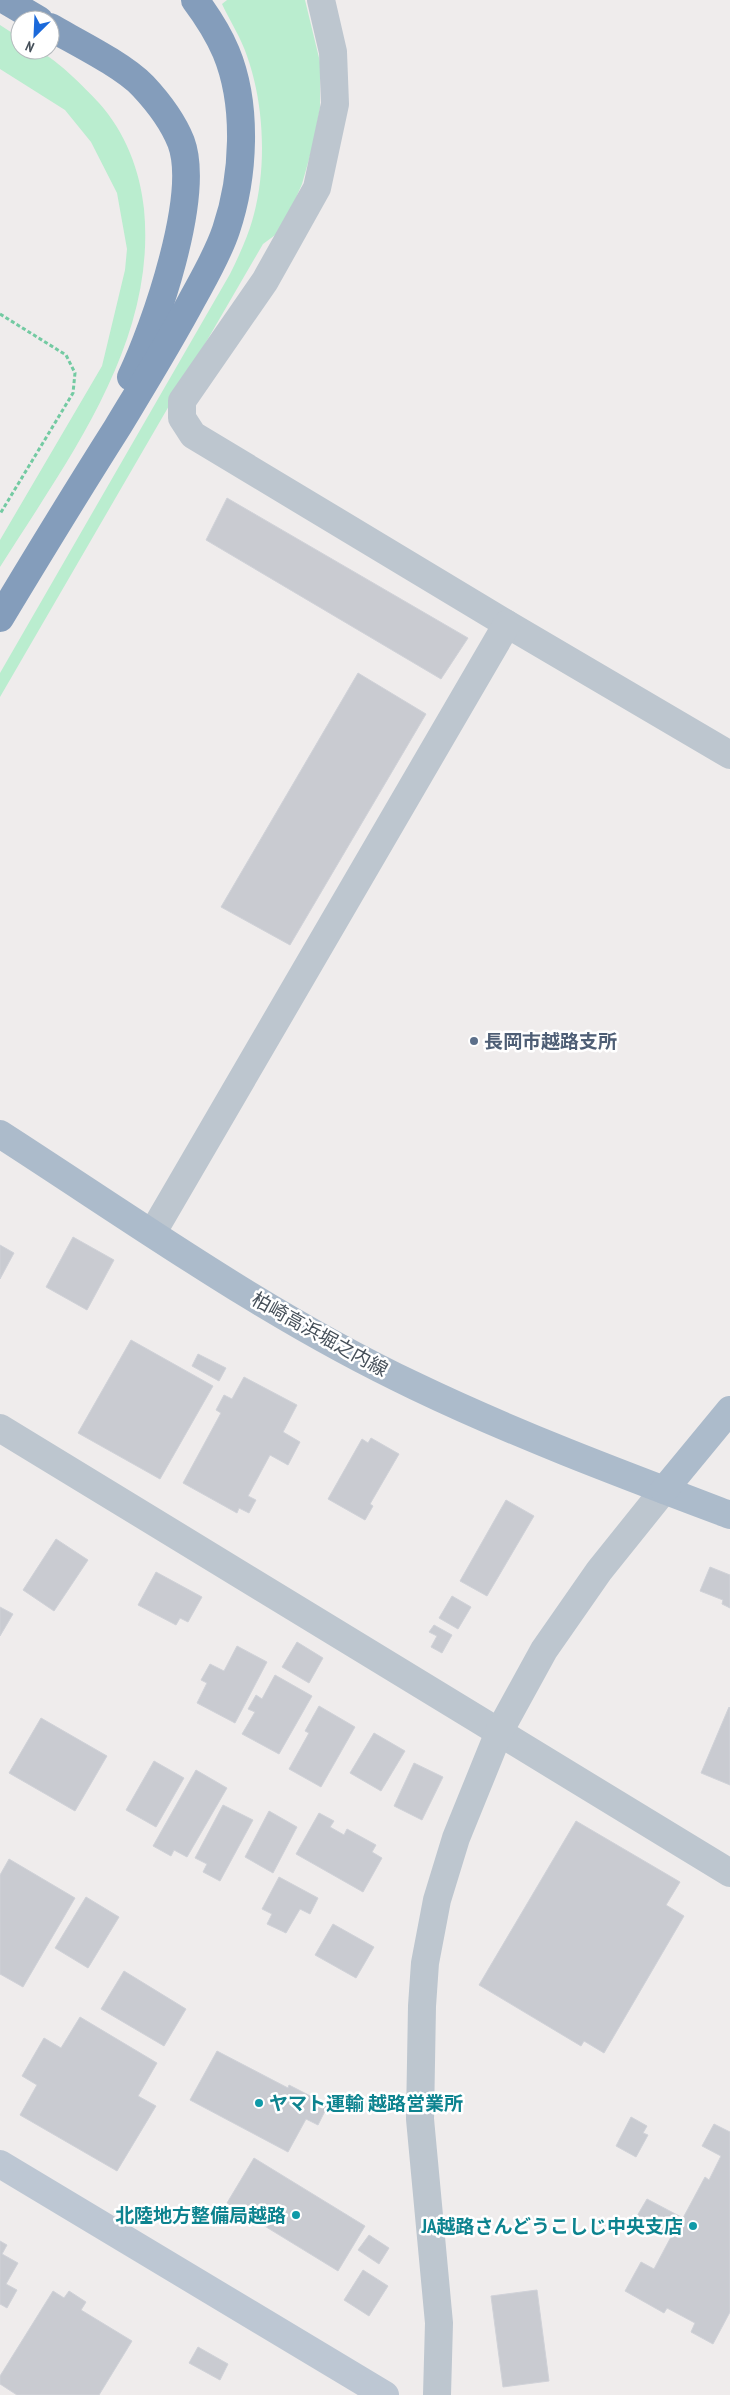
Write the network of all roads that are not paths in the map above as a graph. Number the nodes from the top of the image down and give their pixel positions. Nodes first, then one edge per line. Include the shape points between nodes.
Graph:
1 (5, 0) edge
2 (195, 0) edge
3 (321, 0) edge
4 (22, 10) edge
5 (60, 32) edge
6 (51, 534) junction
7 (0, 618) edge
8 (507, 624) junction
9 (730, 755) edge
10 (0, 1134) edge
11 (153, 1232) junction
12 (730, 1410) edge
13 (0, 1428) edge
14 (664, 1490) junction
15 (730, 1515) edge
16 (498, 1732) junction
17 (730, 1873) edge
18 (0, 2164) edge
19 (385, 2395) edge
20 (438, 2395) edge

1 - 4 highway
2 - 6 highway via 226,53 237,91 239,160 236,192 226,230 167,348
3 - 8 street via 333,52 334,104 317,188 265,281 182,401 182,418 193,435
5 - 6 highway via 142,85 166,115 182,144 187,187 168,274 146,346
6 - 7 highway
8 - 9 street
8 - 11 street
10 - 11 main road, 柏崎高浜堀之内線
11 - 14 main road, 柏崎高浜堀之内線 via 336,1345 414,1386 554,1448
12 - 14 main road
13 - 16 street
14 - 15 main road, 柏崎高浜堀之内線
14 - 16 street via 599,1571 544,1650
16 - 17 street
16 - 20 street via 456,1838 437,1900 423,1989 420,2119 439,2323
18 - 19 street

